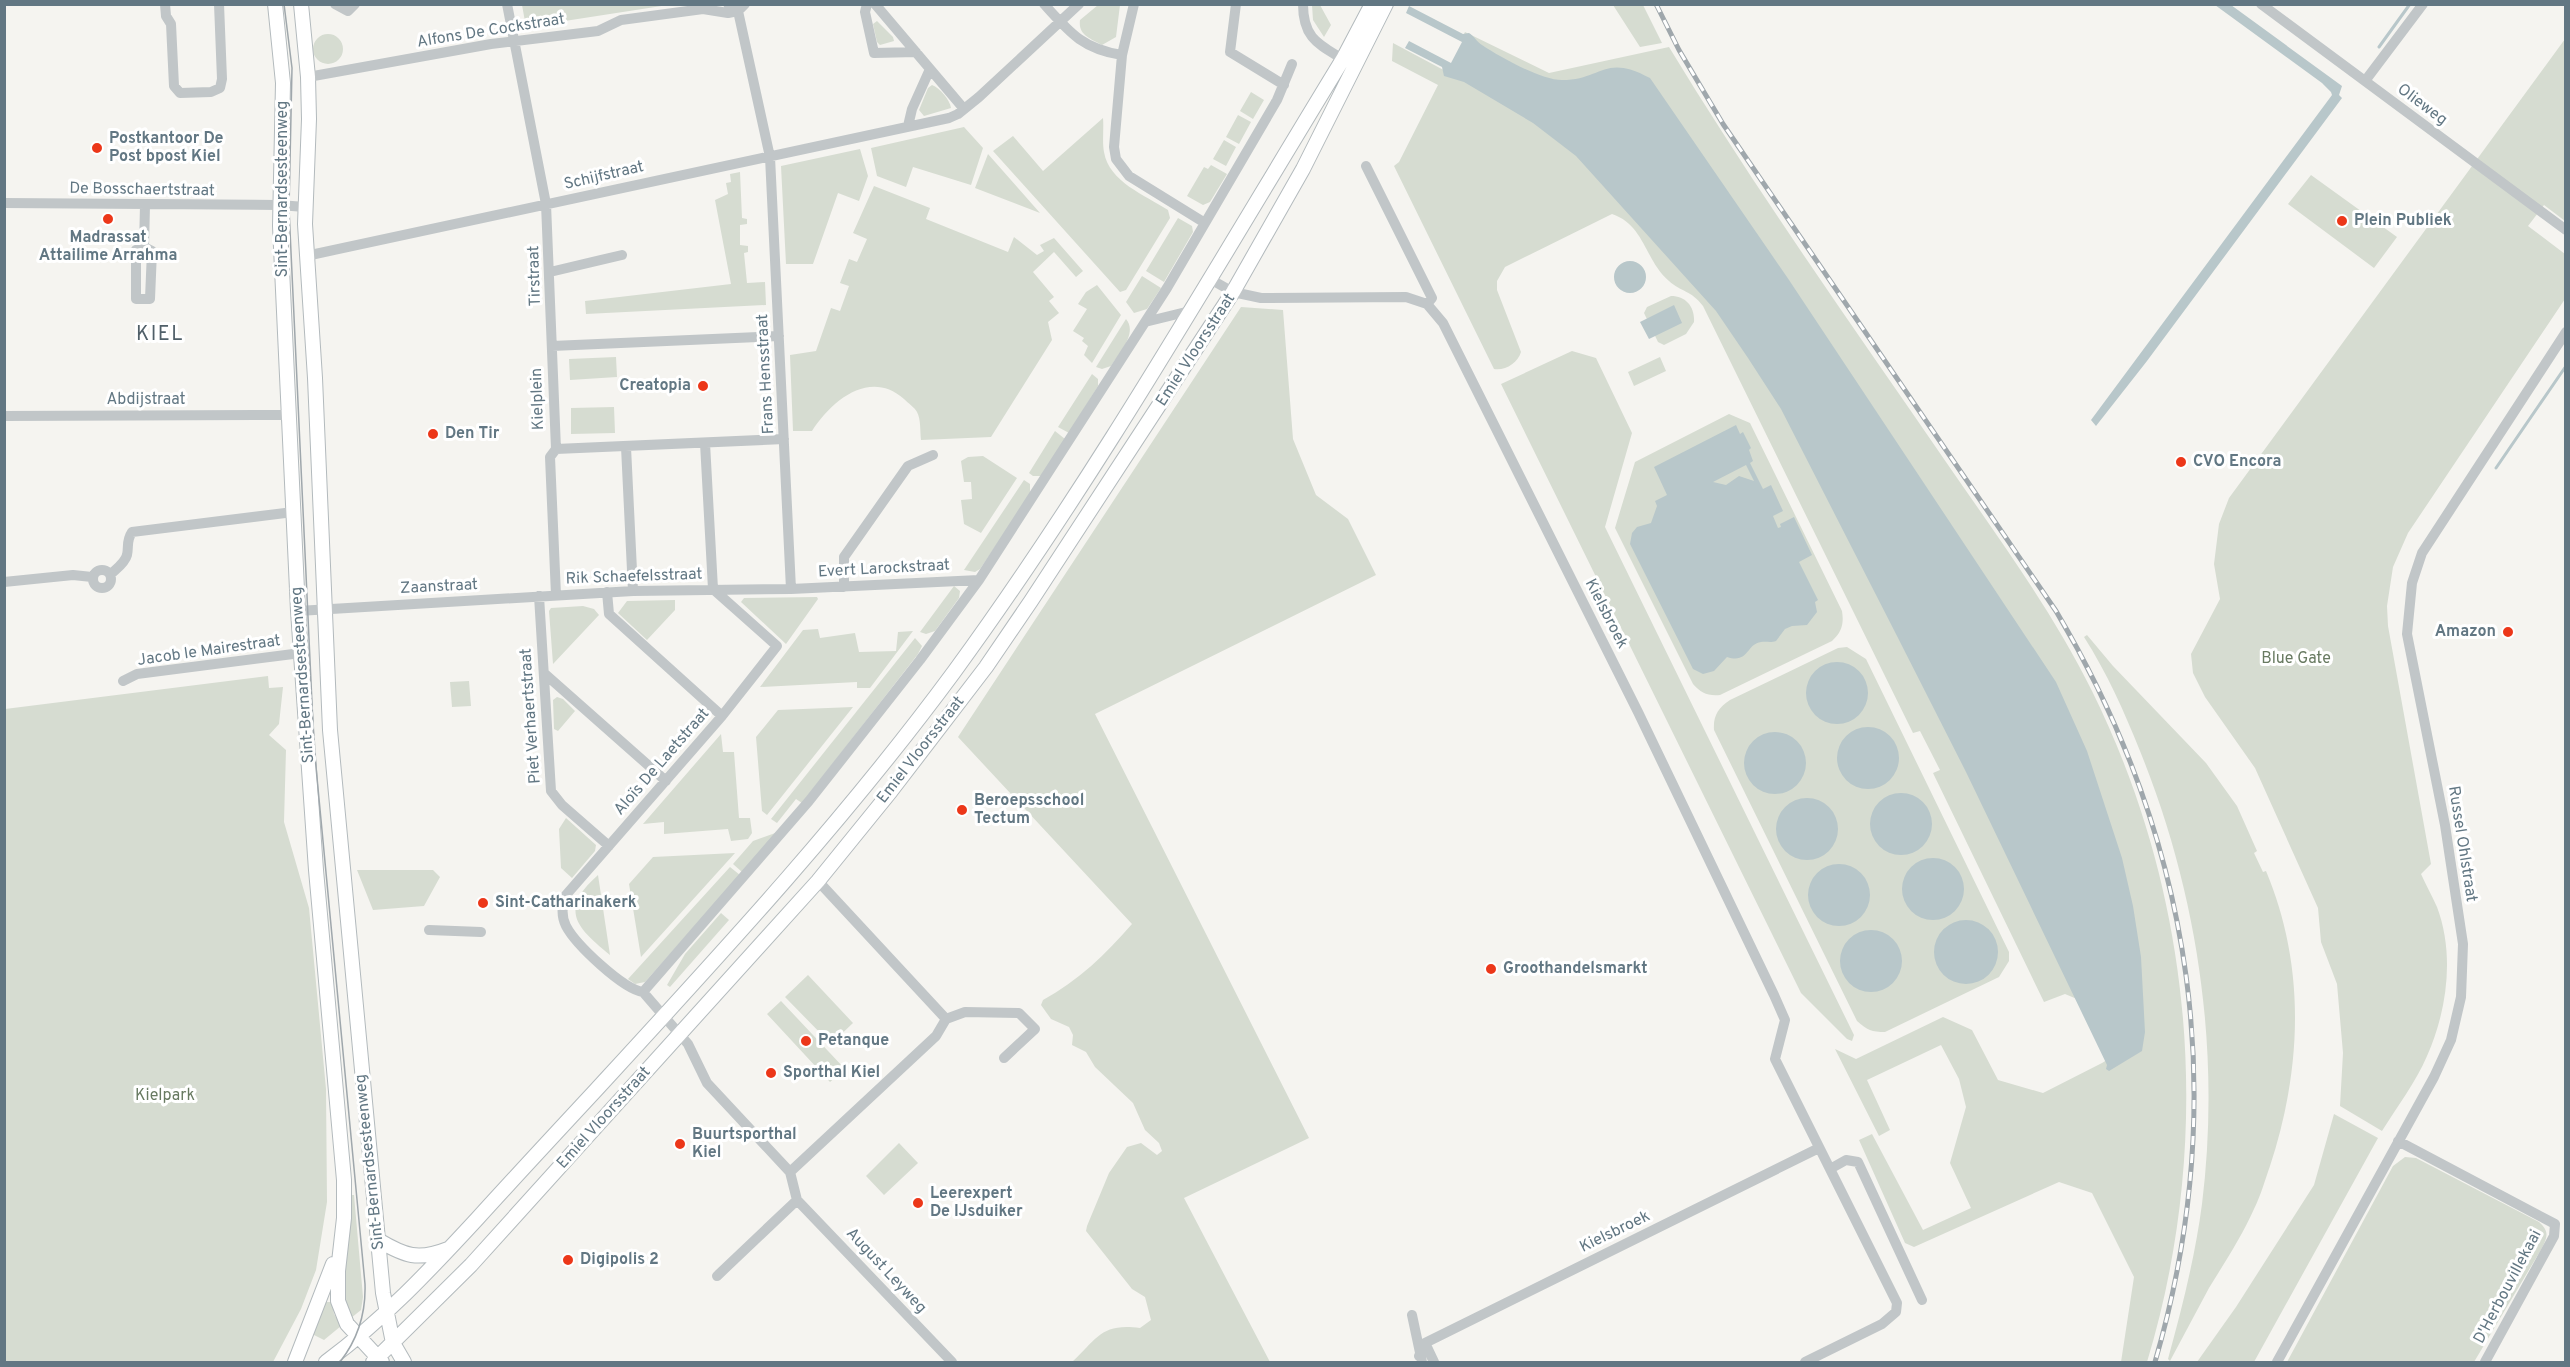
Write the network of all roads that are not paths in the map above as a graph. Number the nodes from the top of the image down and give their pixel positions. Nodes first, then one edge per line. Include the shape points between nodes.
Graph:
1 (165, 4) edge
2 (219, 4) edge
3 (275, 4) edge
4 (301, 4) edge
5 (335, 4) edge
6 (356, 4) edge
7 (507, 4) edge
8 (867, 4) edge
9 (875, 4) edge
10 (1044, 4) edge
11 (1079, 4) edge
12 (1134, 4) edge
13 (1236, 4) edge
14 (1303, 4) edge
15 (1372, 4) edge
16 (1386, 4) edge
17 (2261, 4) edge
18 (2423, 4) edge
19 (706, 7) edge
20 (737, 7) edge
21 (1060, 22) junction
22 (513, 41) junction
23 (916, 52) junction
24 (1122, 55) junction
25 (1348, 62) junction
26 (1292, 64) dead end
27 (930, 69) junction
28 (308, 77) junction
29 (2365, 81) junction
30 (1284, 86) junction
31 (964, 108) junction
32 (908, 126) junction
33 (770, 157) junction
34 (1366, 166) dead end
35 (4, 203) edge
36 (546, 204) junction
37 (145, 205) junction
38 (279, 205) junction
39 (305, 207) junction
40 (1205, 223) junction
41 (2565, 230) edge
42 (144, 247) dead end
43 (622, 255) dead end
44 (306, 256) junction
45 (550, 272) junction
46 (1210, 279) junction
47 (1233, 292) junction
48 (1427, 304) junction
49 (1190, 311) junction
50 (1145, 322) junction
51 (2565, 332) edge
52 (779, 336) junction
53 (552, 346) junction
54 (288, 415) junction
55 (4, 416) edge
56 (784, 440) junction
57 (705, 443) junction
58 (626, 447) junction
59 (556, 450) junction
60 (933, 455) dead end
61 (293, 512) junction
62 (111, 574) junction
63 (92, 577) junction
64 (979, 580) junction
65 (4, 582) edge
66 (844, 587) junction
67 (713, 589) junction
68 (791, 589) junction
69 (633, 591) junction
70 (607, 592) junction
71 (556, 595) junction
72 (539, 596) junction
73 (325, 609) junction
74 (298, 611) junction
75 (777, 646) joint
76 (301, 653) junction
77 (545, 674) junction
78 (123, 681) dead end
79 (722, 716) junction
80 (666, 781) junction
81 (609, 846) junction
82 (818, 881) junction
83 (429, 930) dead end
84 (481, 932) dead end
85 (644, 992) junction
86 (664, 1016) junction
87 (946, 1019) junction
88 (680, 1035) junction
89 (1004, 1058) dead end
90 (2398, 1141) junction
91 (1819, 1148) junction
92 (1830, 1169) junction
93 (790, 1172) junction
94 (797, 1200) junction
95 (2565, 1218) edge
96 (2555, 1224) junction
97 (342, 1236) junction
98 (378, 1240) junction
99 (450, 1248) junction
100 (717, 1276) dead end
101 (1922, 1300) dead end
102 (386, 1314) junction
103 (1412, 1316) dead end
104 (358, 1338) junction
105 (393, 1343) junction
106 (1425, 1343) junction
107 (1421, 1359) edge
108 (377, 1361) edge
109 (295, 1362) edge
110 (326, 1362) edge
111 (404, 1362) edge
112 (952, 1362) edge
113 (1434, 1362) edge
114 (1805, 1362) edge
115 (2277, 1362) edge
116 (2486, 1362) edge

1 - 2 street via 171,24 174,86 180,93 220,88
3 - 38 street, Sint-Bernardsesteenweg via 283,83
4 - 28 street, Sint-Bernardsesteenweg
5 - 6 street via 348,11
7 - 22 street, Tirstraat
8 - 23 street via 874,53
9 - 23 street
10 - 21 street
11 - 21 street, Schijfstraat
12 - 24 street
13 - 30 street via 1230,52
14 - 25 street via 1303,22 1311,37
15 - 25 street
16 - 25 street
17 - 29 street, Olieweg
18 - 29 street
19 - 20 street, Alfons De Cockstraat via 728,13
19 - 22 street, Alfons De Cockstraat via 621,20 598,31
20 - 33 street, Frans Hensstraat
21 - 24 street via 1086,45
21 - 31 street, Schijfstraat
22 - 28 street, Alfons De Cockstraat
22 - 36 street, Tirstraat
23 - 27 street
24 - 40 street via 1116,159 1129,176
25 - 46 street, Emiel Vloorsstraat
25 - 47 street, Emiel Vloorsstraat via 1303,169
26 - 30 street
27 - 31 street
27 - 32 street
28 - 39 street, Sint-Bernardsesteenweg
29 - 41 street, Olieweg
30 - 40 street
31 - 32 street, Schijfstraat via 949,118
32 - 33 street, Schijfstraat
33 - 36 street, Schijfstraat
33 - 52 street, Frans Hensstraat
34 - 48 street via 1432,298
35 - 37 street, De Bosschaertstraat
36 - 44 street, Schijfstraat
36 - 45 street, Tirstraat
37 - 38 street, De Bosschaertstraat
37 - 42 street
38 - 39 street, De Bosschaertstraat
38 - 54 street, Sint-Bernardsesteenweg
39 - 44 street, Sint-Bernardsesteenweg
40 - 50 street
43 - 45 street
44 - 73 street, Sint-Bernardsesteenweg
45 - 53 street, Tirstraat
46 - 47 street
46 - 49 street, Emiel Vloorsstraat
47 - 48 street via 1261,298 1406,297
47 - 82 street, Emiel Vloorsstraat via 986,667
48 - 91 street, Kielsbroek via 1453,341 1774,995 1785,1020 1775,1059
49 - 50 street, Emiel Vloorsstraat
49 - 86 street, Emiel Vloorsstraat via 1046,540 951,675 809,853
50 - 64 street
51 - 90 street, Russel Ohlstraat via 2422,553 2412,583 2407,634 2445,825 2463,944 2461,997 2451,1040
52 - 53 street
52 - 56 street, Frans Hensstraat
53 - 59 street, Kielplein
54 - 55 street, Abdijstraat
54 - 61 street, Sint-Bernardsesteenweg
56 - 57 street
56 - 68 street, Frans Hensstraat
57 - 58 street
57 - 67 street
58 - 59 street
58 - 69 street
59 - 71 street, Kielplein via 550,457
60 - 66 street via 908,466 844,557
61 - 62 street via 132,532 127,540 128,554
61 - 74 street, Sint-Bernardsesteenweg
62 - 63 street via 99,570
62 - 63 street via 111,582 104,588 96,586
63 - 65 street via 73,574
64 - 66 street, Evert Larockstraat
64 - 85 street via 809,801
66 - 68 street, Evert Larockstraat
67 - 68 street, Rik Schaefelsstraat
67 - 69 street, Rik Schaefelsstraat
67 - 75 street, Rik Schaefelsstraat
69 - 70 street, Rik Schaefelsstraat
70 - 71 street, Rik Schaefelsstraat
70 - 79 street via 609,614
71 - 72 street, Zaanstraat
72 - 73 street, Zaanstraat
72 - 77 street, Piet Verhaertstraat
73 - 74 street, Zaanstraat
73 - 98 street, Sint-Bernardsesteenweg via 330,730
74 - 76 street, Sint-Bernardsesteenweg
75 - 79 street, Aloïs De Laetstraat
76 - 78 street, Jacob le Mairestraat via 137,674
76 - 97 street, Sint-Bernardsesteenweg via 316,870 345,1180
77 - 80 street
77 - 81 street, Piet Verhaertstraat via 551,791
79 - 80 street, Aloïs De Laetstraat
80 - 81 street, Aloïs De Laetstraat
81 - 85 street, Aloïs De Laetstraat via 566,895 562,914 574,939 621,983
82 - 87 street
82 - 88 street, Emiel Vloorsstraat
83 - 84 street
85 - 86 street
86 - 88 street, August Leyweg
86 - 99 street, Emiel Vloorsstraat
87 - 89 street via 964,1012 1019,1013 1035,1029
87 - 93 street via 936,1036
88 - 93 street, August Leyweg via 707,1083
88 - 105 street, Emiel Vloorsstraat via 471,1265
90 - 96 street
90 - 115 street, Russel Ohlstraat
91 - 92 street, Kielsbroek
91 - 106 street, Kielsbroek
92 - 101 street via 1846,1160 1858,1162
92 - 114 street, Kielsbroek via 1898,1309 1882,1324
93 - 94 street, August Leyweg
94 - 100 street
94 - 112 street, August Leyweg
95 - 96 street
96 - 116 street, D'Herbouvillekaai via 2554,1236
97 - 104 street, Sint-Bernardsesteenweg via 338,1301 343,1317
97 - 109 street
98 - 99 street via 417,1257
98 - 102 street, Sint-Bernardsesteenweg
99 - 102 street, Emiel Vloorsstraat
102 - 104 street, Emiel Vloorsstraat
102 - 105 street
103 - 107 street
104 - 108 street, Sint-Bernardsesteenweg
104 - 110 street, Emiel Vloorsstraat
105 - 108 street, Emiel Vloorsstraat
105 - 111 street
106 - 107 street
106 - 113 street

